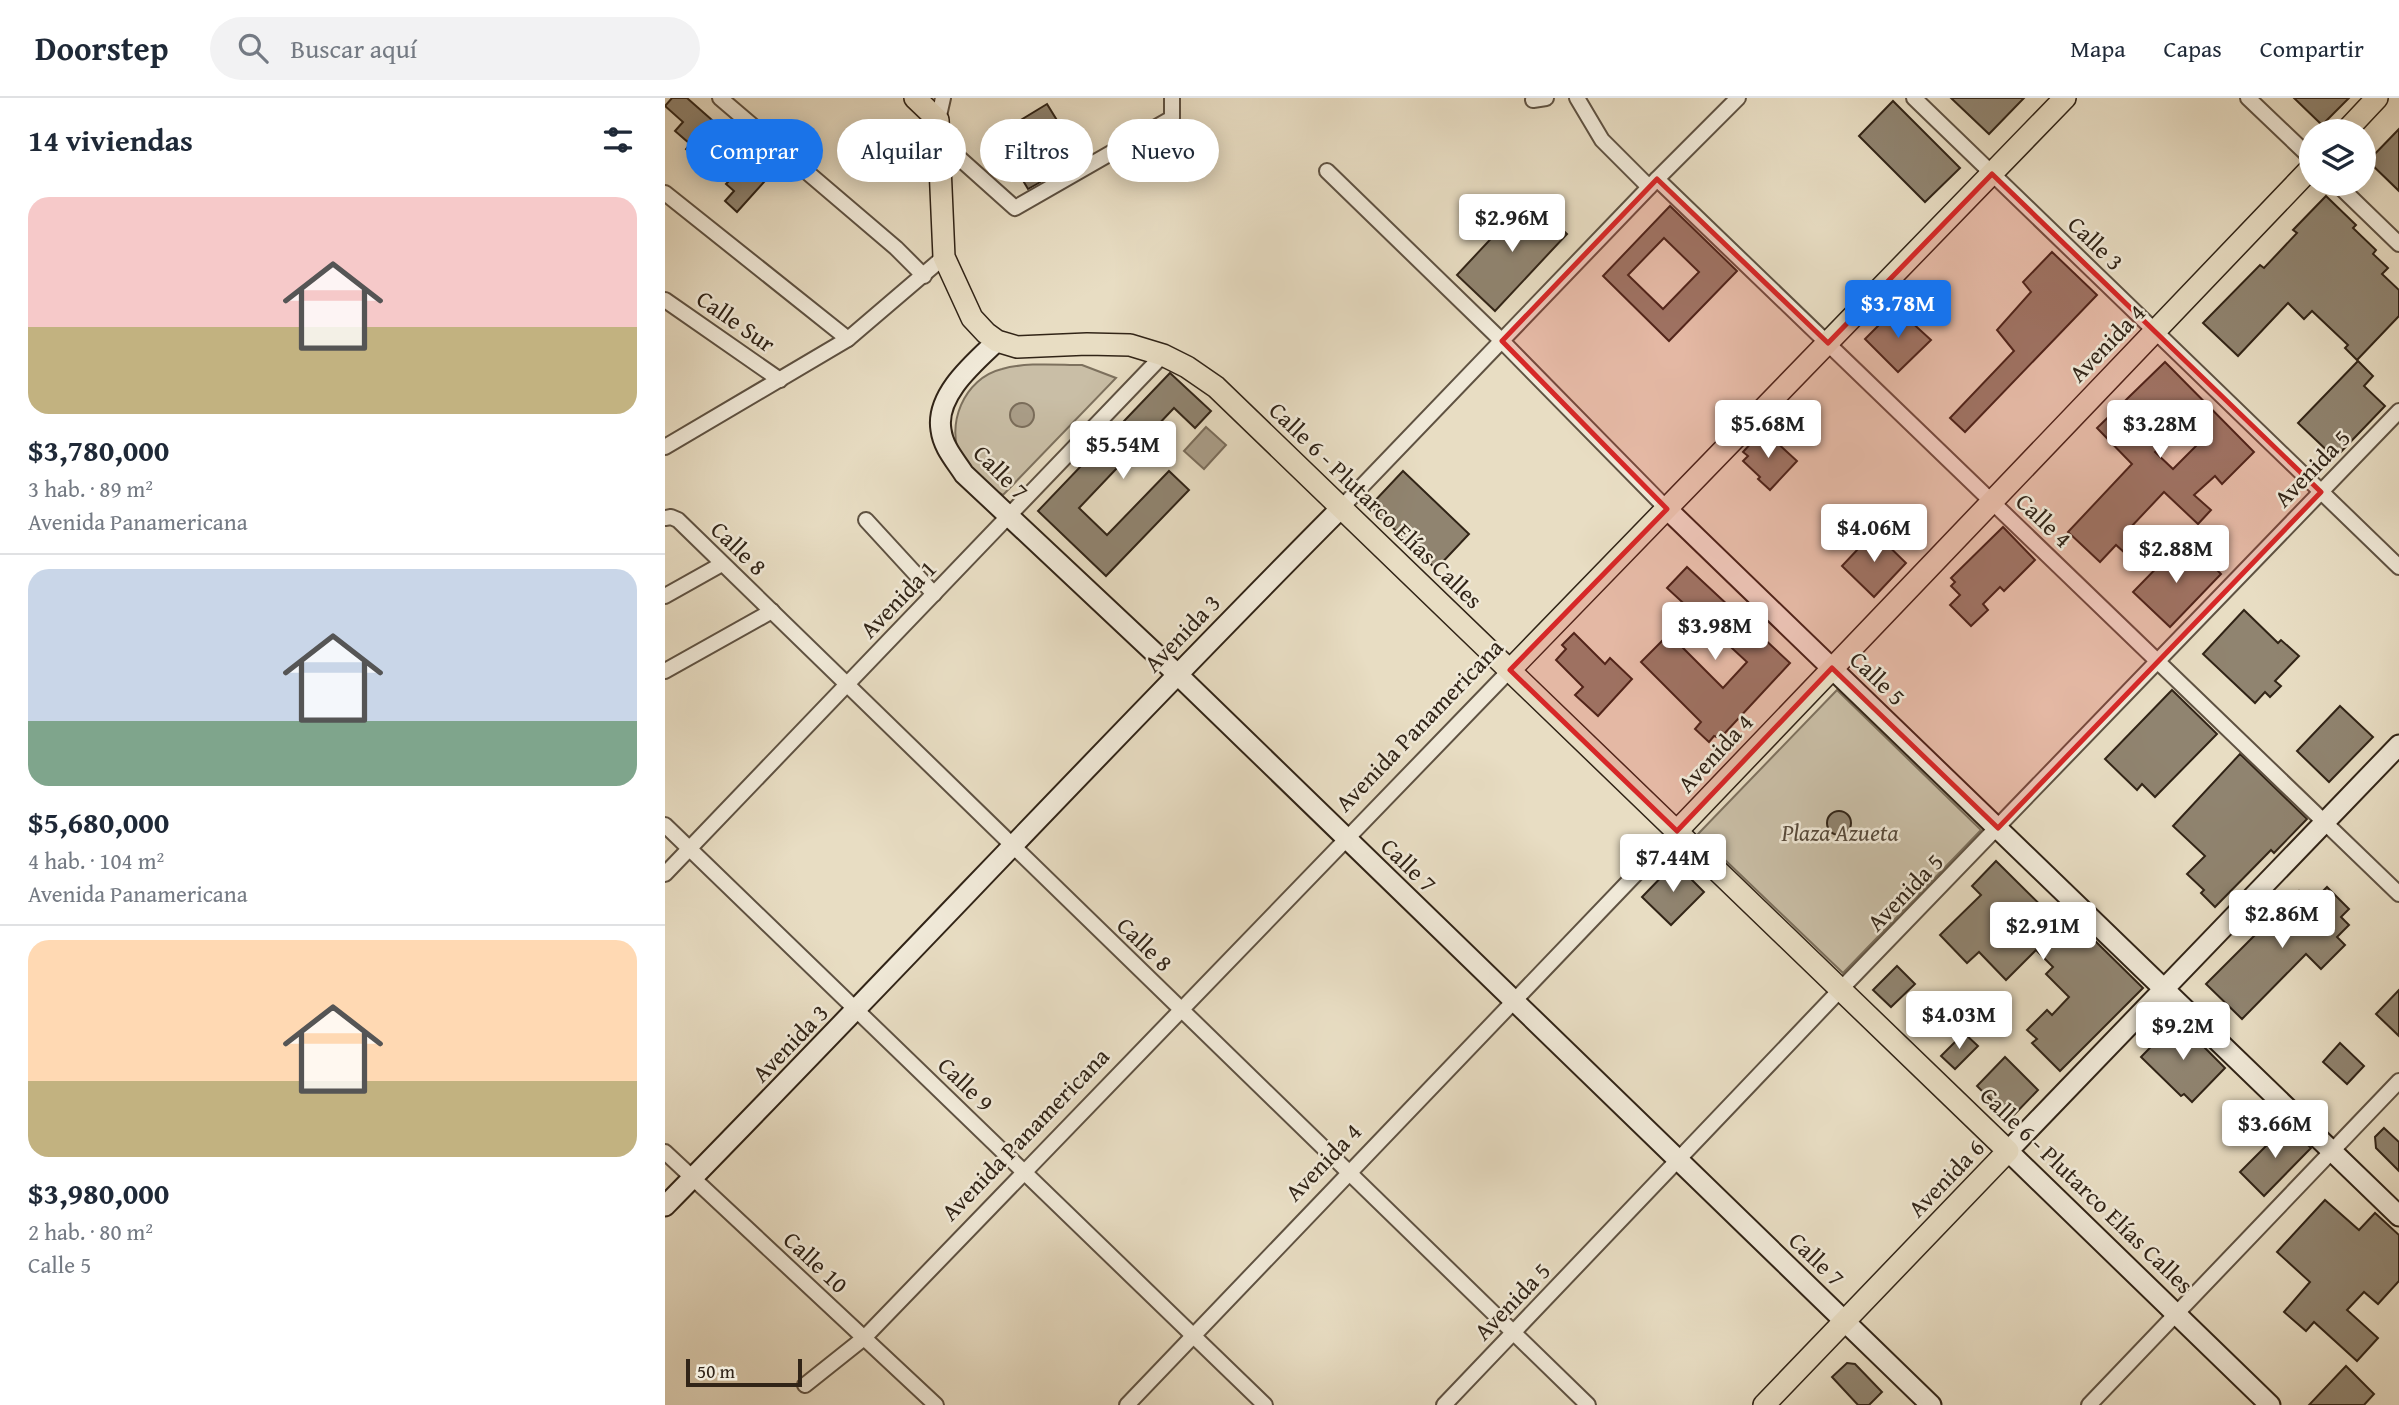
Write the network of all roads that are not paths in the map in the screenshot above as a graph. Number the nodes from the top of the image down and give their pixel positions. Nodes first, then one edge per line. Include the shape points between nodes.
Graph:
1 (720, 98) edge
2 (915, 98) edge
3 (943, 98) edge
4 (1172, 98) edge
5 (1577, 98) edge
6 (1738, 98) edge
7 (1914, 98) edge
8 (2065, 98) edge
9 (2248, 98) edge
10 (2377, 98) edge
11 (930, 119) edge
12 (940, 119) edge
13 (2357, 119) edge
14 (2299, 147) edge
15 (966, 158) edge
16 (1327, 171) dead end
17 (1992, 174) junction
18 (2299, 181) edge
19 (940, 182) edge
20 (1653, 183) junction
21 (665, 193) edge
22 (2349, 196) edge
23 (2399, 244) edge
24 (944, 257) junction
25 (924, 276) junction
26 (665, 300) edge
27 (2155, 331) junction
28 (848, 339) junction
29 (997, 341) junction
30 (1502, 341) junction
31 (1828, 343) junction
32 (1163, 355) junction
33 (780, 380) junction
34 (2399, 411) edge
35 (665, 447) edge
36 (2321, 492) junction
37 (1991, 501) junction
38 (1341, 508) junction
39 (1667, 509) junction
40 (1009, 515) junction
41 (668, 518) edge
42 (866, 520) dead end
43 (722, 564) junction
44 (2399, 567) edge
45 (934, 594) junction
46 (665, 596) edge
47 (772, 611) junction
48 (2158, 662) junction
49 (1832, 668) junction
50 (1510, 670) junction
51 (665, 671) edge
52 (1176, 673) junction
53 (847, 685) junction
54 (2399, 745) edge
55 (2325, 823) junction
56 (665, 825) edge
57 (1998, 828) junction
58 (1677, 831) junction
59 (1346, 838) junction
60 (1013, 847) junction
61 (689, 848) junction
62 (665, 874) edge
63 (2399, 894) edge
64 (1841, 989) junction
65 (2164, 989) junction
66 (1515, 1001) junction
67 (857, 1010) junction
68 (1181, 1011) junction
69 (2399, 1081) edge
70 (2008, 1151) junction
71 (2332, 1151) junction
72 (665, 1152) edge
73 (1679, 1159) junction
74 (1025, 1172) junction
75 (1348, 1173) junction
76 (693, 1178) junction
77 (665, 1206) edge
78 (2399, 1216) edge
79 (2176, 1313) junction
80 (1845, 1321) junction
81 (1513, 1333) junction
82 (1193, 1335) junction
83 (864, 1338) junction
84 (806, 1385) dead end
85 (936, 1405) edge
86 (1127, 1405) edge
87 (1265, 1405) edge
88 (1444, 1405) edge
89 (1588, 1405) edge
90 (1764, 1405) edge
91 (1931, 1405) edge
92 (2089, 1405) edge
93 (2270, 1405) edge

1 - 25 street
2 - 11 main road
3 - 12 street
4 - 15 street via 1172,118 1015,208
5 - 20 street, Calle 4 via 1602,140
6 - 20 street, Avenida 3
7 - 17 street, Calle 3
8 - 17 main road, Avenida Panamericana
9 - 14 street
10 - 13 main road
16 - 30 street, Calle 5
17 - 27 street, Calle 3
17 - 31 main road, Avenida Panamericana
18 - 27 main road, Avenida 4
19 - 24 main road
20 - 30 street, Avenida 3
20 - 31 street, Calle 4
21 - 28 street
22 - 23 street
24 - 25 street
24 - 29 main road via 972,318
25 - 28 street
26 - 33 street, Calle Sur
27 - 36 street, Calle 3
27 - 37 main road, Avenida 4
28 - 33 street
29 - 32 main road, Calle 6 - Plutarco Elías Calles via 1017,347 1130,345
29 - 40 street, Calle 7 via 952,391 941,410 941,430 947,450 964,474
30 - 38 street, Avenida 3
30 - 39 street, Calle 5
31 - 37 street, Calle 4
31 - 39 main road, Avenida Panamericana
32 - 38 main road, Calle 6 - Plutarco Elías Calles via 1216,387
32 - 40 street, Avenida 1
33 - 35 street
34 - 36 street, Avenida 5
36 - 44 street, Calle 3
36 - 48 street, Avenida 5
37 - 48 street, Calle 4
37 - 49 main road, Avenida 4
38 - 50 main road, Calle 6 - Plutarco Elías Calles
38 - 52 street, Avenida 3
39 - 49 street, Calle 5
39 - 50 main road, Avenida Panamericana
40 - 45 street, Avenida 1
40 - 52 street, Calle 7
41 - 43 street, Calle 8 via 678,520
42 - 45 street
43 - 46 street
43 - 47 street, Calle 8
45 - 53 street, Avenida 1
47 - 51 street
47 - 53 street, Calle 8
48 - 55 street, Calle 4
48 - 57 street, Avenida 5
49 - 57 street, Calle 5
49 - 58 main road, Avenida 4
50 - 58 main road, Calle 6 - Plutarco Elías Calles
50 - 59 street, Avenida Panamericana
52 - 59 street, Calle 7
52 - 60 street, Avenida 3
53 - 60 street, Calle 8
53 - 61 street, Avenida 1
54 - 55 street, Avenida 6
55 - 63 street, Calle 4
55 - 65 street, Avenida 6
56 - 61 street, Calle 9
57 - 64 street, Avenida 5
57 - 65 street, Calle 5
58 - 64 main road, Calle 6 - Plutarco Elías Calles
58 - 66 street, Avenida 4
59 - 66 street, Calle 7
59 - 68 street, Avenida Panamericana
60 - 67 street, Avenida 3
60 - 68 street, Calle 8
61 - 62 street, Avenida 1
61 - 67 street, Calle 9
64 - 70 main road, Calle 6 - Plutarco Elías Calles
64 - 73 street, Avenida 5
65 - 70 street, Avenida 6
65 - 71 street, Calle 5
66 - 73 street, Calle 7
66 - 75 street, Avenida 4
67 - 74 street, Calle 9
67 - 76 street, Avenida 3
68 - 74 street, Avenida Panamericana
68 - 75 street, Calle 8
69 - 71 street
70 - 79 street, Calle 6 - Plutarco Elías Calles
70 - 80 main road, Avenida 6
71 - 78 street, Calle 5
71 - 79 street
72 - 76 street, Calle 10
73 - 80 street, Calle 7
73 - 81 street, Avenida 5
74 - 82 street, Calle 9
74 - 83 street, Avenida Panamericana
75 - 81 street, Calle 8
75 - 82 street, Avenida 4
76 - 77 street, Avenida 3
76 - 83 street, Calle 10
79 - 92 street
79 - 93 street, Calle 6 - Plutarco Elías Calles
80 - 90 main road, Avenida 6
80 - 91 street, Calle 7
81 - 88 street, Avenida 5
81 - 89 street, Calle 8
82 - 86 street, Avenida 4
82 - 87 street, Calle 9
83 - 84 street, Avenida Panamericana
83 - 85 street, Calle 10

